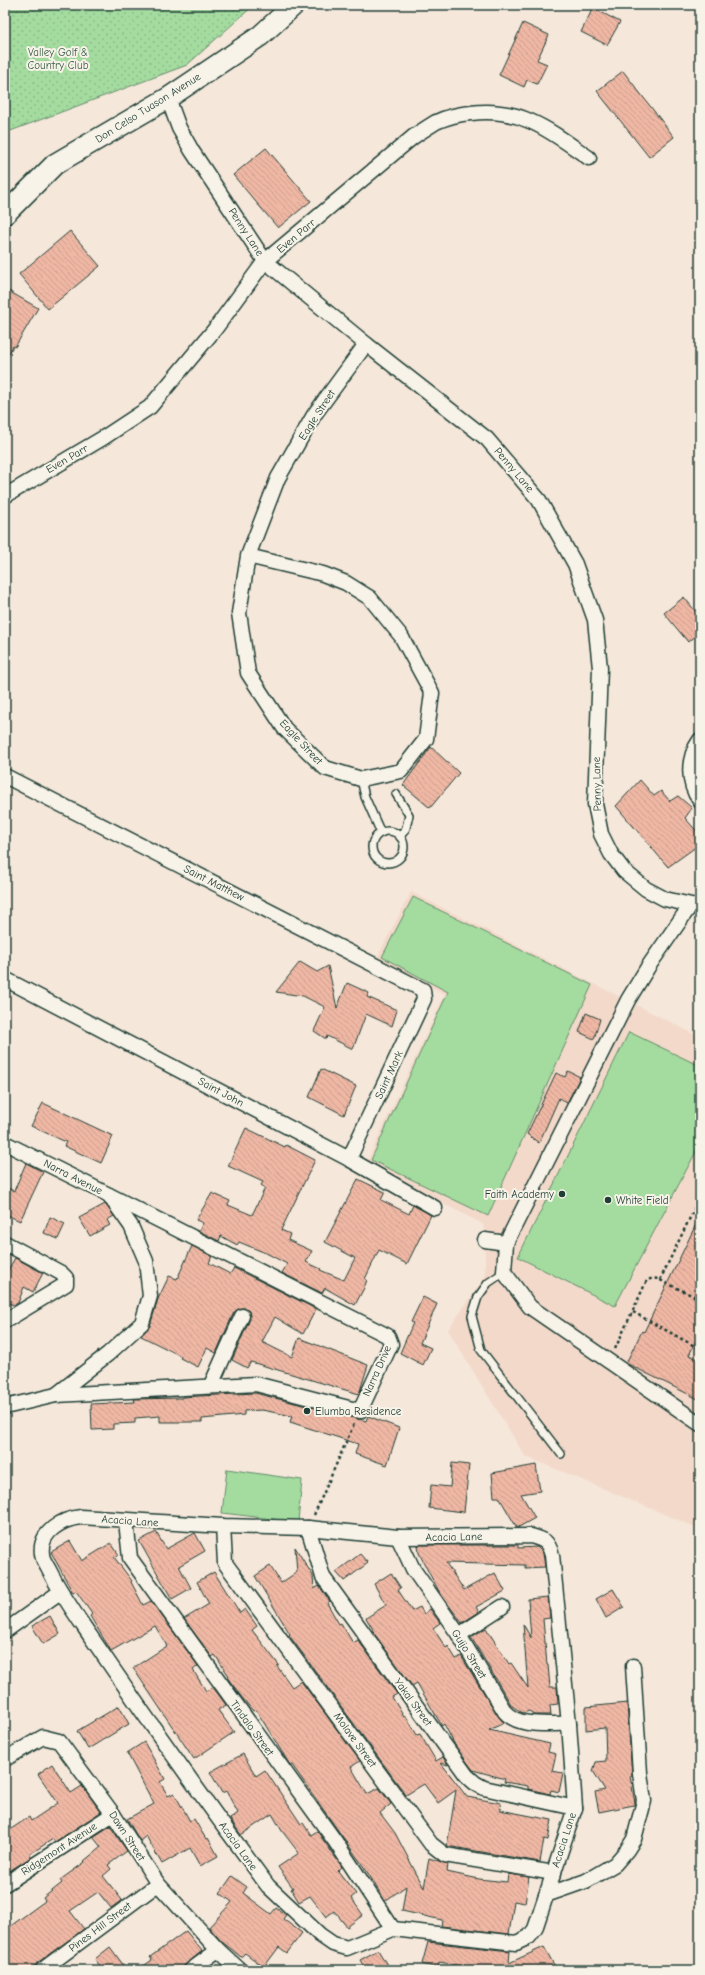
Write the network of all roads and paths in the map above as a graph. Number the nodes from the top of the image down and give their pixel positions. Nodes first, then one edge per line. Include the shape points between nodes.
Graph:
1 (294, 5) edge
2 (168, 98) junction
3 (590, 158) dead end
4 (7, 207) edge
5 (265, 261) junction
6 (366, 344) junction
7 (5, 496) edge
8 (248, 556) junction
9 (700, 740) edge
10 (5, 776) edge
11 (361, 779) junction
12 (396, 794) dead end
13 (700, 801) edge
14 (381, 833) junction
15 (400, 837) junction
16 (695, 906) edge
17 (5, 979) edge
18 (423, 990) joint
19 (5, 1143) edge
20 (349, 1159) junction
21 (108, 1196) junction
22 (700, 1197) edge
23 (435, 1208) dead end
24 (485, 1240) dead end
25 (5, 1243) edge
26 (506, 1243) junction
27 (504, 1272) junction
28 (660, 1280) junction
29 (700, 1299) edge
30 (633, 1312) junction
31 (242, 1316) dead end
32 (5, 1321) edge
33 (700, 1349) edge
34 (614, 1351) dead end
35 (211, 1386) junction
36 (56, 1395) junction
37 (5, 1407) edge
38 (360, 1411) junction
39 (700, 1424) edge
40 (561, 1454) dead end
41 (126, 1521) junction
42 (223, 1526) junction
43 (308, 1528) junction
44 (398, 1538) junction
45 (60, 1592) junction
46 (502, 1607) dead end
47 (5, 1632) edge
48 (459, 1636) junction
49 (633, 1666) dead end
50 (569, 1724) junction
51 (5, 1759) edge
52 (575, 1808) junction
53 (113, 1814) junction
54 (554, 1873) junction
55 (5, 1884) edge
56 (158, 1884) junction
57 (546, 1895) junction
58 (392, 1929) junction
59 (218, 1950) junction
60 (42, 1970) edge
61 (191, 1970) edge
62 (240, 1970) edge

1 - 2 street, Don Celso Tuason Avenue via 260,36
2 - 4 street, Don Celso Tuason Avenue via 55,164
2 - 5 street, Penny Lane via 179,128 192,152
3 - 5 street, Even Parr via 540,124 525,118 500,112 458,114 437,122 412,137
5 - 6 street, Penny Lane
5 - 7 street, Even Parr via 214,329 150,407
6 - 8 street, Eagle Street via 314,416 278,478
6 - 16 street, Penny Lane via 487,439 538,500 575,564 594,620 600,668 595,804 601,834 611,854 624,871 646,889 665,899
8 - 11 street, Eagle Street via 239,613 248,673 284,728 325,768
8 - 11 street, Eagle Street via 324,574 346,583 370,598 401,636 432,693 426,739 401,771
9 - 13 street via 694,749 689,772
10 - 18 street, Saint Matthew
11 - 14 lane via 365,797
12 - 15 lane via 409,815 406,828
14 - 15 lane via 389,831
14 - 15 lane via 372,847 374,855 380,861 388,863 396,861 402,855 404,847
16 - 26 street via 648,967 628,1000
17 - 20 street, Saint John
18 - 20 street, Saint Mark via 424,999
19 - 21 street, Narra Avenue
20 - 23 street, Saint John
21 - 36 street, Narra Avenue via 131,1226 146,1261 150,1296 142,1323
21 - 38 street, Narra Drive via 388,1336 391,1344
22 - 28 path
24 - 26 street
25 - 32 street via 61,1273 66,1278 66,1284
26 - 27 street
27 - 39 street via 530,1307
27 - 40 lane via 488,1283 478,1297 472,1316 481,1350
28 - 29 path
28 - 30 path via 647,1280
30 - 33 path
30 - 34 path
31 - 35 street
35 - 36 street, Narra Drive
35 - 38 street, Narra Drive via 256,1384
36 - 37 street, Narra Drive
38 - 43 path
41 - 42 street, Acacia Lane
41 - 45 street, Acacia Lane via 71,1518 51,1529 45,1538 42,1555
41 - 58 street, Tindalo Street via 130,1558 335,1841
42 - 43 street, Acacia Lane
42 - 54 street, Molave Street via 225,1563 431,1844 445,1855
43 - 44 street, Acacia Lane
43 - 52 street, Yakal Street via 323,1576 467,1776 484,1788
44 - 48 street, Guijo Street via 413,1569
44 - 50 street, Acacia Lane via 531,1536 541,1538 549,1544
45 - 47 street
45 - 58 street, Acacia Lane via 161,1741 268,1886 287,1906 333,1944 347,1948
46 - 48 street
48 - 50 street, Guijo Street via 511,1718 519,1722
49 - 57 street via 644,1801 634,1839 615,1864 586,1881
50 - 52 street, Acacia Lane
51 - 53 street, Dawn Street via 43,1737 59,1741
52 - 54 street, Acacia Lane
53 - 55 street, Ridgemont Avenue
53 - 56 street, Dawn Street
54 - 57 street, Acacia Lane
56 - 59 street, Dawn Street
56 - 60 street, Pines Hill Street
57 - 58 street, Acacia Lane via 535,1928 529,1937 516,1943
59 - 61 street
59 - 62 street, Dawn Street

